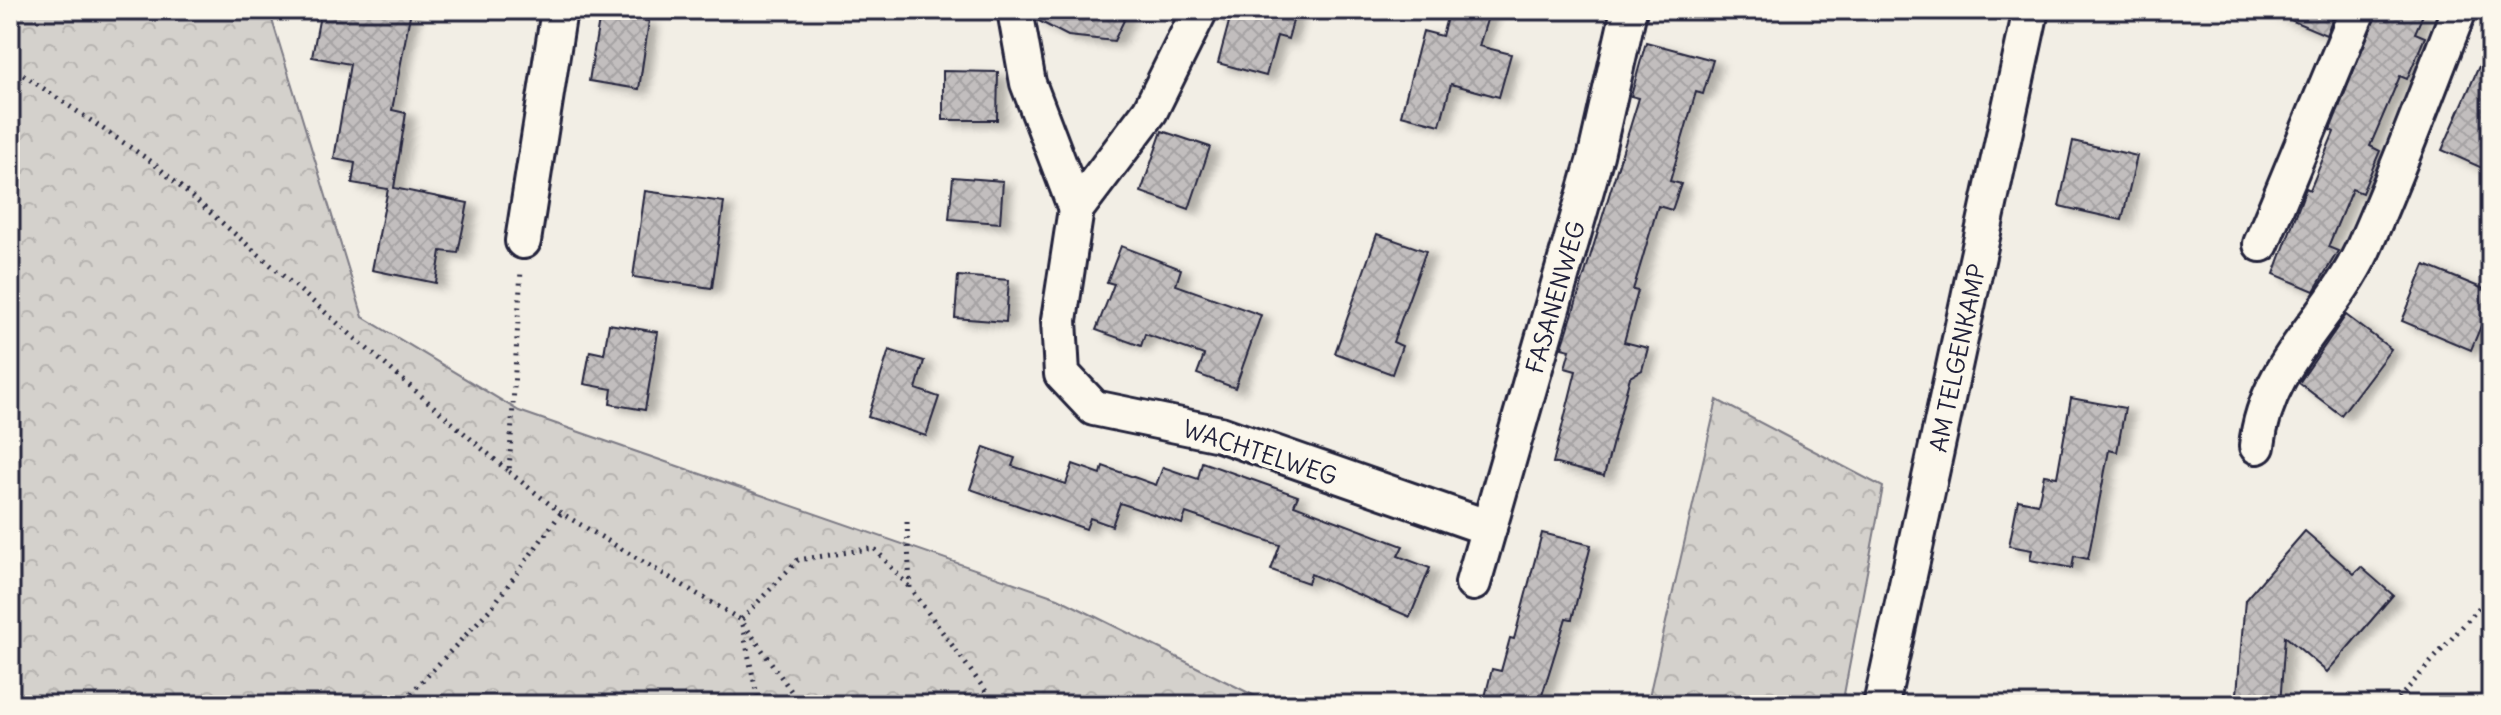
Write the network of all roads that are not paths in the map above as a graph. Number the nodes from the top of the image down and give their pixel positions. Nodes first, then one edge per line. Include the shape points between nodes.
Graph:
1 (559, 10) edge
2 (1015, 10) edge
3 (1200, 10) edge
4 (1629, 10) edge
5 (2031, 10) edge
6 (2358, 10) edge
7 (2459, 10) edge
8 (1076, 209) junction
9 (523, 241) road end
10 (2261, 244) dead end
11 (2257, 446) dead end
12 (1489, 528) junction
13 (1473, 583) dead end
14 (1881, 705) edge

1 - 9 street
2 - 8 street, WACHTELWEG via 1028,83
3 - 8 street, WACHTELWEG via 1150,111
4 - 12 street, FASANENWEG via 1596,155
5 - 14 street, AM TELGENKAMP
6 - 10 street
7 - 11 street via 2362,250 2271,390
8 - 12 street, WACHTELWEG via 1059,320 1062,374 1094,408 1220,434
12 - 13 street, FASANENWEG

